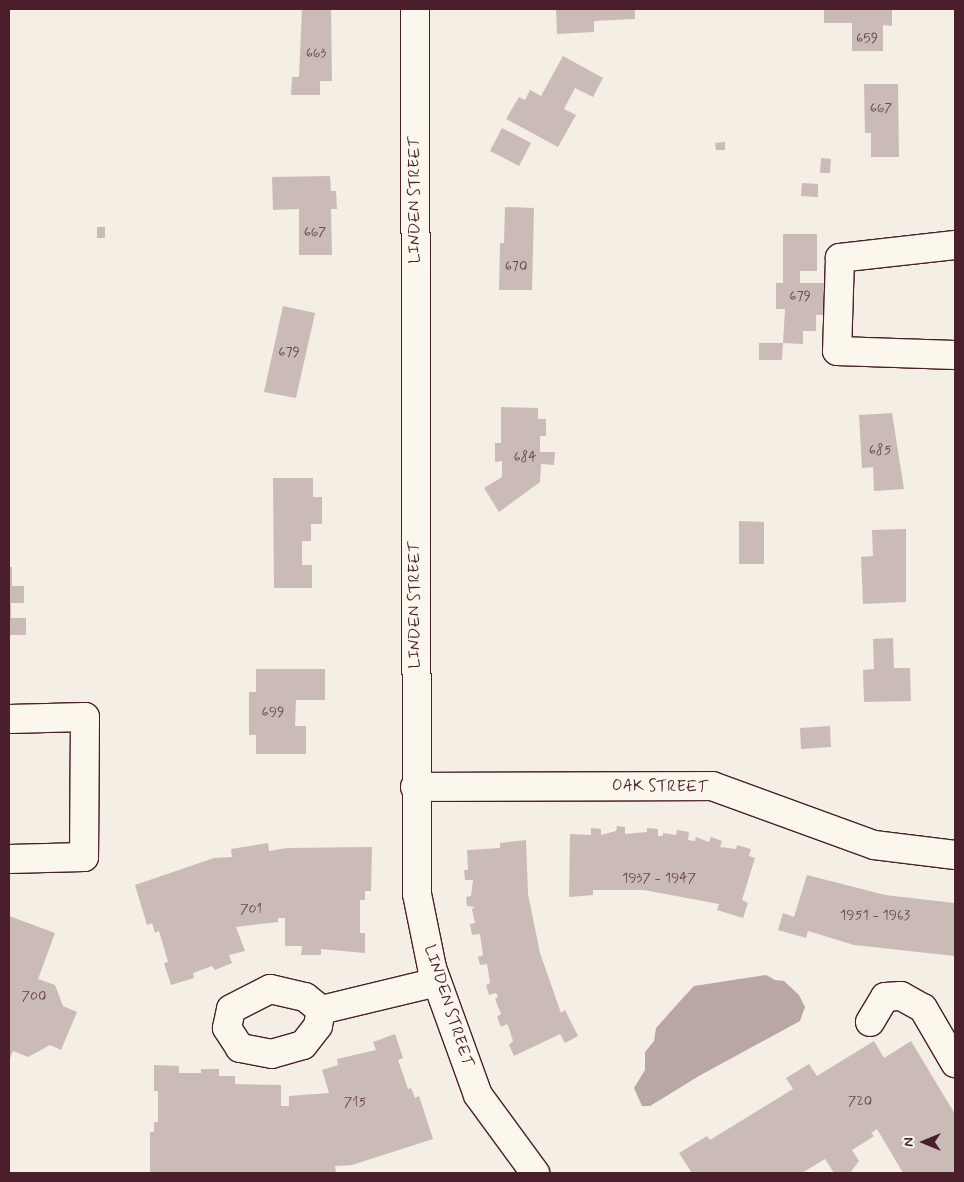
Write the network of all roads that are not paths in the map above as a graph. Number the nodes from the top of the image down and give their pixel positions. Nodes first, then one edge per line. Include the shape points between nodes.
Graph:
1 (415, 9) edge
2 (955, 245) edge
3 (955, 355) edge
4 (9, 719) edge
5 (415, 787) junction
6 (955, 855) edge
7 (9, 859) edge
8 (437, 982) junction
9 (321, 1010) dead end
10 (870, 1022) dead end
11 (955, 1063) edge
12 (535, 1173) edge

1 - 5 street, LINDEN STREET
2 - 3 street via 840,258 837,351
4 - 7 street via 85,717 84,857
5 - 6 street, OAK STREET via 712,786 874,845
5 - 8 street, LINDEN STREET via 417,894
8 - 9 street
8 - 12 street, LINDEN STREET via 478,1095
10 - 11 street via 885,997 901,996 923,1008

